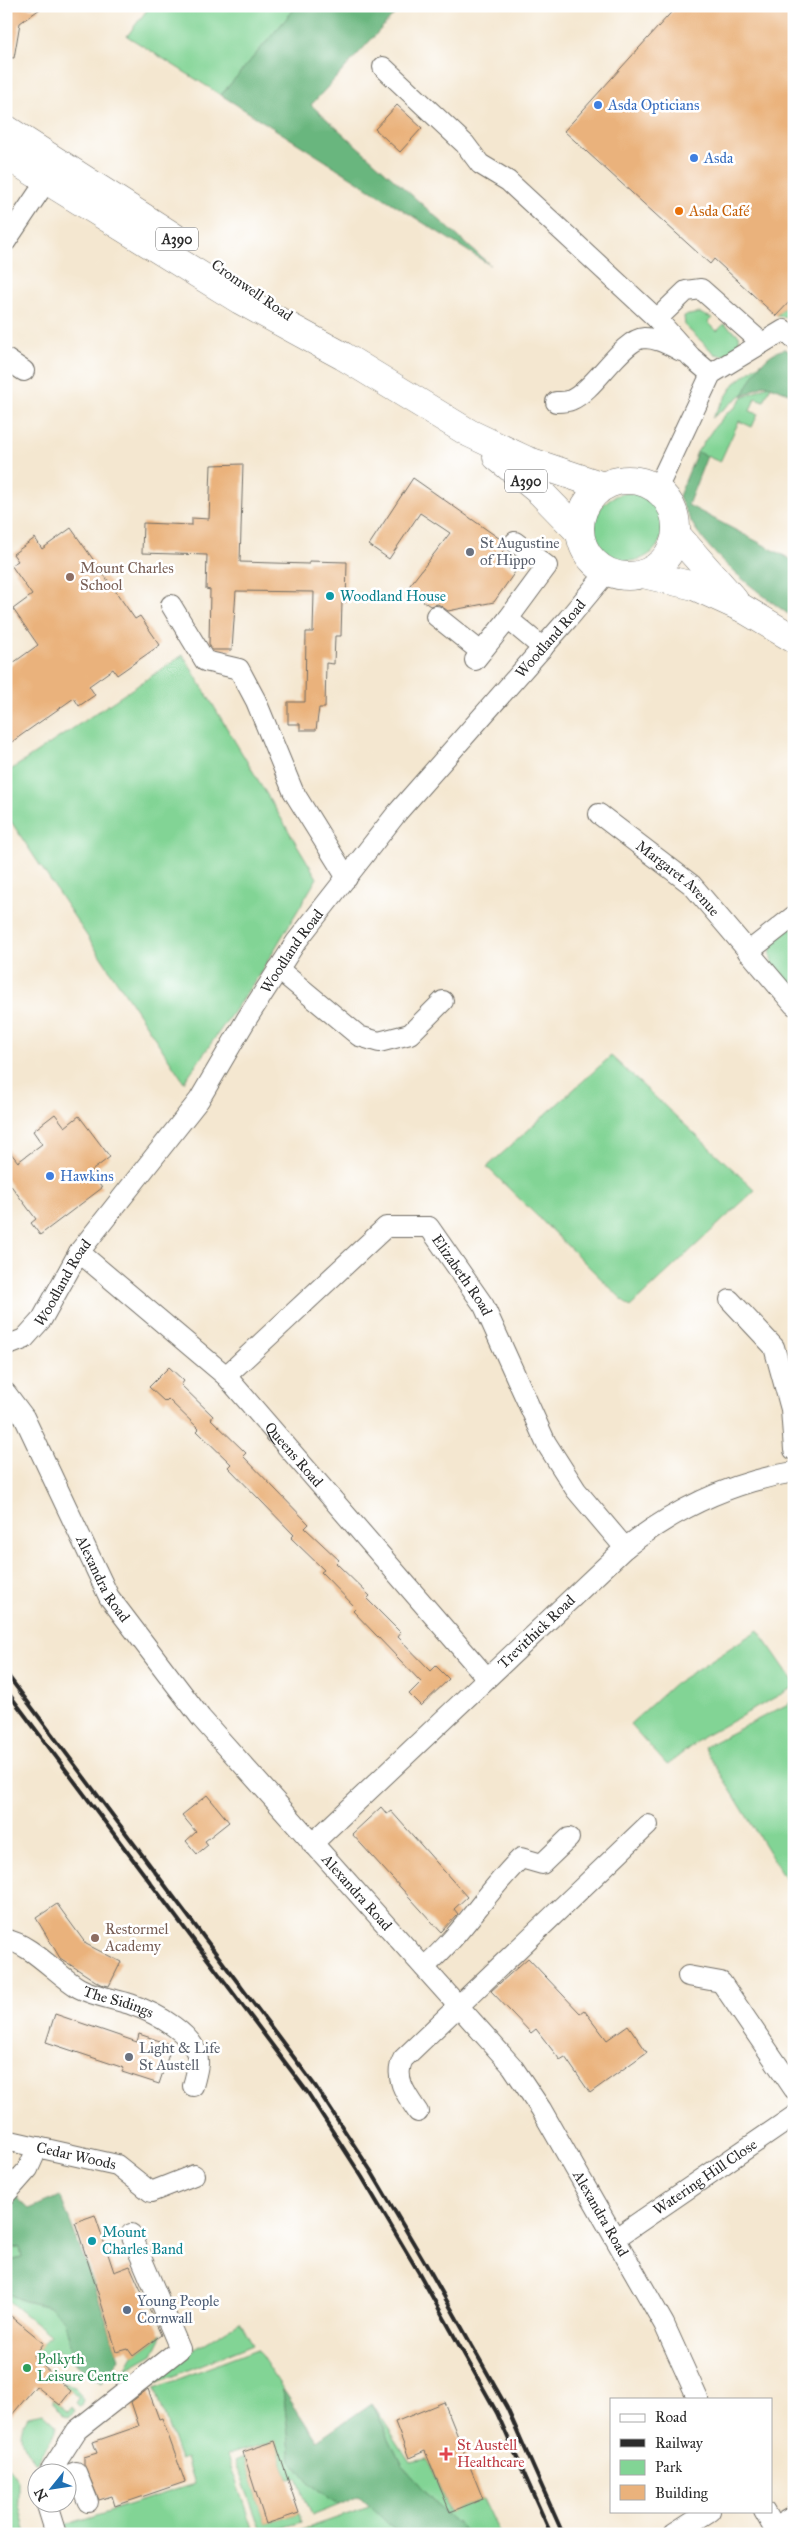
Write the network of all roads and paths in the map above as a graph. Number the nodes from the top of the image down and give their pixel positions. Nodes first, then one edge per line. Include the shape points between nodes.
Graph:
1 (382, 67) dead end
2 (6, 129) edge
3 (6, 155) edge
4 (47, 180) junction
5 (6, 241) edge
6 (656, 319) junction
7 (790, 331) edge
8 (762, 343) junction
9 (343, 356) junction
10 (691, 357) junction
11 (6, 359) edge
12 (24, 371) dead end
13 (711, 374) junction
14 (556, 402) dead end
15 (469, 433) junction
16 (603, 486) junction
17 (657, 489) junction
18 (580, 532) junction
19 (676, 534) junction
20 (515, 542) dead end
21 (607, 572) junction
22 (643, 574) junction
23 (171, 605) dead end
24 (742, 608) junction
25 (436, 616) dead end
26 (508, 619) junction
27 (794, 639) edge
28 (543, 648) junction
29 (599, 814) dead end
30 (347, 878) junction
31 (794, 916) edge
32 (748, 952) junction
33 (278, 969) junction
34 (443, 1001) dead end
35 (794, 1005) edge
36 (79, 1252) junction
37 (730, 1300) dead end
38 (6, 1346) edge
39 (226, 1376) junction
40 (6, 1393) edge
41 (794, 1450) edge
42 (794, 1472) edge
43 (625, 1548) junction
44 (487, 1678) junction
45 (648, 1825) dead end
46 (569, 1838) dead end
47 (312, 1844) junction
48 (6, 1940) edge
49 (424, 1967) junction
50 (688, 1976) dead end
51 (458, 2005) junction
52 (193, 2086) dead end
53 (794, 2089) edge
54 (418, 2112) dead end
55 (794, 2116) edge
56 (6, 2140) edge
57 (38, 2147) junction
58 (194, 2175) dead end
59 (6, 2194) edge
60 (131, 2234) dead end
61 (616, 2238) junction
62 (698, 2398) edge
63 (56, 2462) edge
64 (78, 2477) edge
65 (88, 2502) dead end
66 (49, 2512) edge
67 (708, 2512) edge
68 (794, 2516) edge
69 (771, 2524) edge
70 (56, 2534) edge
71 (674, 2534) edge

1 - 6 street via 465,144 480,164 508,181
2 - 9 highway, Cromwell Road / A390 via 242,280
3 - 4 highway, Cromwell Road / A390
4 - 5 street
4 - 9 highway, Cromwell Road / A390 via 240,300
6 - 8 street via 686,291 701,289
6 - 10 street
7 - 8 street
8 - 13 street
9 - 15 highway, Cromwell Road / A390
10 - 13 street
10 - 14 street via 662,341 642,338 626,347 582,393 570,401
11 - 12 street
13 - 17 street
15 - 16 highway, Cromwell Road / A390 via 526,460
15 - 18 highway, Cromwell Road / A390 via 540,492
16 - 17 highway via 630,480
16 - 18 highway, A390 via 586,502
17 - 19 highway via 668,501
18 - 21 highway, A390 via 587,554
19 - 22 highway via 669,554 658,566
19 - 24 highway
20 - 26 street via 547,566
21 - 22 highway via 627,576
21 - 28 street, Woodland Road
22 - 24 highway via 694,586
23 - 30 street via 205,661 239,669 256,701 293,791
24 - 27 highway
25 - 26 street via 478,656
26 - 28 street
28 - 30 street, Woodland Road via 398,813
29 - 32 street, Margaret Avenue via 692,885
30 - 33 street, Woodland Road
31 - 32 street
32 - 35 street, Margaret Avenue
33 - 34 street via 359,1036 379,1042 410,1034
33 - 36 street, Woodland Road via 199,1100
36 - 38 street, Woodland Road via 42,1320 24,1339
36 - 39 street, Queens Road
37 - 41 street via 774,1347 791,1409
39 - 43 street, Elizabeth Road via 386,1227 429,1227 484,1306 546,1443 576,1490
39 - 44 street, Queens Road
40 - 47 street, Alexandra Road via 24,1417 109,1597 201,1718
42 - 43 street, Trevithick Road via 760,1477 732,1487 653,1527
43 - 44 street, Trevithick Road
44 - 47 street, Trevithick Road
45 - 51 street
46 - 49 street via 542,1864 521,1858 502,1876 444,1951
47 - 49 street, Alexandra Road
48 - 52 street, The Sidings via 16,1941 81,1989 133,2005 168,2022 193,2043 198,2062
49 - 51 street, Alexandra Road
50 - 53 street via 721,1982
51 - 54 street via 399,2066 399,2078
51 - 61 street, Alexandra Road via 512,2066 542,2110
55 - 61 street, Watering Hill Close
56 - 57 street, Cedar Woods
57 - 58 street, Cedar Woods via 117,2165 152,2192
57 - 59 street via 28,2169
60 - 63 street via 180,2349 77,2430
61 - 62 street, Alexandra Road via 664,2324
64 - 65 street
66 - 70 street
67 - 71 street
68 - 69 street

